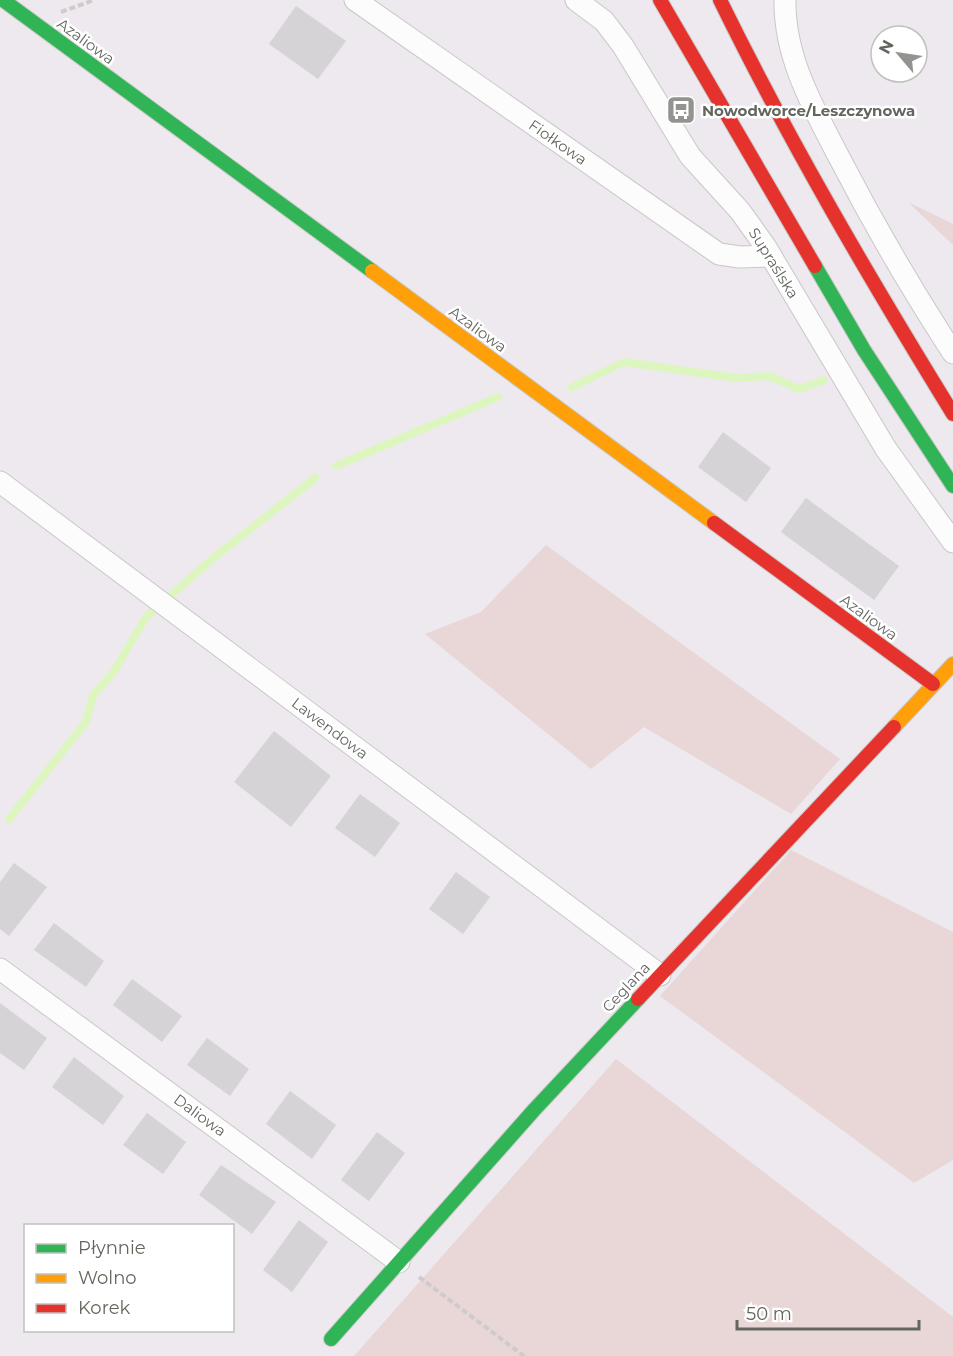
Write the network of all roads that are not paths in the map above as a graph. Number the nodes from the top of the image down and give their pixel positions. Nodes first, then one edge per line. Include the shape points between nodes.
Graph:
1 (3, 0) edge
2 (355, 0) edge
3 (576, 0) edge
4 (660, 0) edge
5 (720, 0) edge
6 (785, 0) edge
7 (771, 256) junction
8 (953, 353) edge
9 (953, 414) edge
10 (0, 482) edge
11 (953, 486) edge
12 (953, 542) edge
13 (953, 664) edge
14 (933, 684) junction
15 (0, 969) edge
16 (660, 975) junction
17 (399, 1262) junction
18 (331, 1339) dead end

1 - 14 street, Azaliowa
2 - 7 street, Fiołkowa via 719,254
3 - 7 street, Supraślska via 603,21 623,45 690,156 740,211
4 - 11 street via 864,350
5 - 9 street via 769,100 882,299
6 - 8 street via 785,22 798,74 864,207
7 - 12 street, Supraślska via 886,448
10 - 16 street, Lawendowa
13 - 14 street, Ceglana
14 - 16 street, Ceglana
15 - 17 street, Daliowa
16 - 17 street, Ceglana
17 - 18 street, Ceglana

